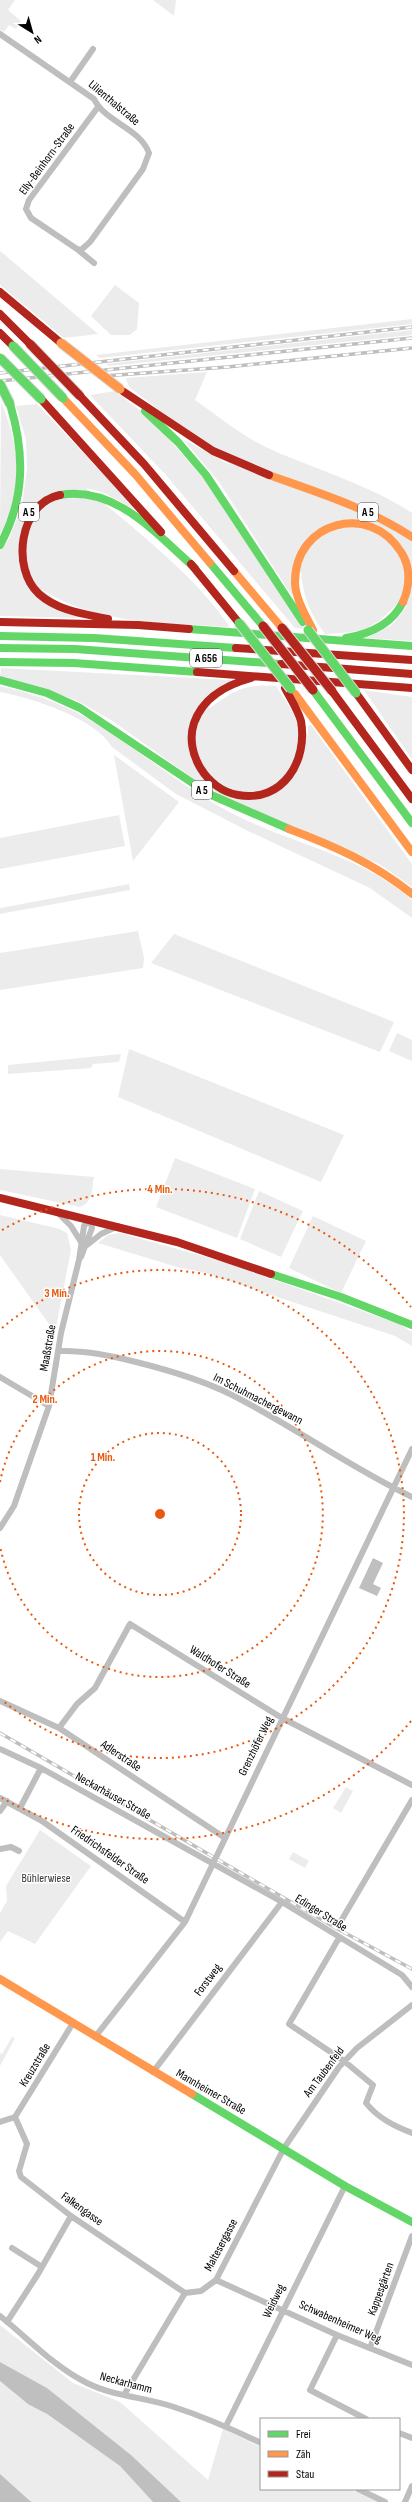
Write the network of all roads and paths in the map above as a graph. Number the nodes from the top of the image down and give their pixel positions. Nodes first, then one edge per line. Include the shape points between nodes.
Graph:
1 (0, 34) edge
2 (93, 49) dead end
3 (70, 82) junction
4 (98, 107) junction
5 (77, 249) junction
6 (94, 263) dead end
7 (0, 292) edge
8 (0, 314) edge
9 (0, 334) edge
10 (0, 358) edge
11 (0, 384) edge
12 (122, 390) junction
13 (412, 537) edge
14 (0, 545) edge
15 (195, 568) junction
16 (0, 622) edge
17 (138, 625) junction
18 (310, 630) junction
19 (0, 636) edge
20 (323, 643) junction
21 (412, 646) edge
22 (0, 648) edge
23 (412, 660) edge
24 (0, 662) edge
25 (412, 674) edge
26 (265, 676) junction
27 (0, 680) edge
28 (288, 688) junction
29 (411, 688) edge
30 (412, 770) edge
31 (412, 799) edge
32 (412, 823) edge
33 (412, 852) edge
34 (412, 894) edge
35 (0, 1198) edge
36 (56, 1211) junction
37 (90, 1219) junction
38 (119, 1226) junction
39 (81, 1242) junction
40 (87, 1245) junction
41 (79, 1260) junction
42 (411, 1325) edge
43 (58, 1351) junction
44 (1, 1381) edge
45 (49, 1406) junction
46 (412, 1449) edge
47 (394, 1488) junction
48 (412, 1497) edge
49 (0, 1528) edge
50 (0, 1701) edge
51 (282, 1718) junction
52 (59, 1728) junction
53 (0, 1750) edge
54 (41, 1768) junction
55 (412, 1785) edge
56 (0, 1798) edge
57 (7, 1800) junction
58 (412, 1800) edge
59 (20, 1808) junction
60 (0, 1811) edge
61 (225, 1838) junction
62 (0, 1849) edge
63 (19, 1851) dead end
64 (214, 1864) junction
65 (282, 1902) junction
66 (341, 1921) dead end
67 (185, 1922) junction
68 (340, 1938) junction
69 (0, 1980) edge
70 (412, 1987) edge
71 (412, 2005) edge
72 (72, 2023) junction
73 (95, 2037) junction
74 (344, 2061) junction
75 (153, 2072) junction
76 (15, 2117) junction
77 (0, 2122) edge
78 (412, 2133) edge
79 (284, 2148) junction
80 (345, 2186) junction
81 (71, 2216) junction
82 (412, 2222) edge
83 (412, 2236) edge
84 (12, 2248) dead end
85 (42, 2267) junction
86 (216, 2280) junction
87 (185, 2293) junction
88 (282, 2309) junction
89 (0, 2316) edge
90 (7, 2322) junction
91 (337, 2335) junction
92 (370, 2348) junction
93 (412, 2365) edge
94 (124, 2395) junction
95 (364, 2418) edge
96 (226, 2426) junction
97 (400, 2433) edge
98 (412, 2438) edge
99 (260, 2443) edge
100 (412, 2486) edge
101 (360, 2490) edge
102 (385, 2502) edge
103 (405, 2502) edge

1 - 3 street, Lilienthalstraße
2 - 3 street, Lilienthalstraße
3 - 4 street, Lilienthalstraße via 94,99
4 - 5 street, Elly-Beinhorn-Straße via 29,200 26,209 31,218
4 - 5 street, Lilienthalstraße via 142,142 149,153 146,163 85,247
5 - 6 street, Elly-Beinhorn-Straße
7 - 12 main road, A 5, bridge
8 - 31 main road, bridge via 144,464 282,628
9 - 32 main road, bridge via 136,474 263,626
10 - 15 main road, bridge via 41,399
11 - 14 main road, bridge via 10,404 19,433 22,480 16,508 7,534
12 - 13 main road, A 5 via 213,451 248,468 348,503 386,520
12 - 18 main road, A 5 via 178,442 206,475
15 - 17 main road, A 5 via 138,519 117,504 99,496 75,492 60,493 43,500 30,511 18,534 16,552 20,570 31,587 46,599 69,609
15 - 28 main road, bridge
16 - 17 main road
17 - 20 main road
18 - 20 main road, bridge
18 - 20 main road via 295,582 298,560 309,541 323,529 342,522 369,524 388,534 403,554 409,573 407,592 399,609 386,623 365,634
19 - 23 main road, A 656 via 94,638
20 - 21 main road
20 - 30 main road, bridge
22 - 25 main road, A 656 via 75,649
24 - 26 main road via 74,663
26 - 28 main road via 241,681 218,691 205,702 196,716 192,732 194,757 207,778 220,788 240,795 260,794 279,786 294,772 302,757 304,732
26 - 29 main road
27 - 34 main road, A 5 via 40,691 90,714 208,794 356,858 381,871
28 - 33 main road
35 - 36 main road
36 - 37 main road
36 - 39 street via 71,1226
37 - 38 main road
37 - 39 street, Maaßstraße via 84,1226
37 - 40 street, Maaßstraße via 92,1228
38 - 40 street, Maaßstraße via 101,1234
38 - 42 main road via 278,1274
39 - 41 street, Maaßstraße
40 - 41 street, Maaßstraße
41 - 43 street, Maaßstraße
43 - 45 street, Maaßstraße
43 - 47 street, Im Schuhmachergewann via 91,1352 125,1359 163,1368 211,1386 307,1437
44 - 45 street
45 - 49 street, Maaßstraße via 14,1506
46 - 47 street, Grenzhöfer Weg
47 - 48 street, Im Schuhmachergewann
47 - 51 street, Grenzhöfer Weg
50 - 52 street, Adlerstraße
51 - 52 street, Waldhofer Straße via 130,1624 95,1688
51 - 55 street, Waldhofer Straße
51 - 61 street, Grenzhöfer Weg
52 - 61 street, Adlerstraße
53 - 54 street, Neckarhäuser Straße
54 - 59 street
54 - 64 street, Neckarhäuser Straße
56 - 57 street, Friedrichsfelder Straße
57 - 59 street, Friedrichsfelder Straße
57 - 60 street
58 - 66 street
59 - 67 street, Friedrichsfelder Straße
61 - 64 street, Grenzhöfer Weg
62 - 63 street via 12,1847
64 - 65 street, Edinger Straße
64 - 67 street, Grenzhöfer Weg
65 - 68 street, Edinger Straße
65 - 75 street, Forstweg
67 - 73 street, Grenzhöfer Weg
68 - 70 street, Edinger Straße via 402,1975
68 - 74 street via 289,2024
69 - 72 main road, Mannheimer Straße
71 - 74 street, Am Taubenfeld
72 - 73 main road, Mannheimer Straße
72 - 76 street, Kreuzstraße
73 - 75 main road, Mannheimer Straße
74 - 78 street via 373,2085 366,2103 374,2112
74 - 79 street, Am Taubenfeld
75 - 79 main road, Mannheimer Straße
76 - 77 street
76 - 81 street, Falkengasse via 27,2144 19,2172 21,2177
79 - 80 main road, Mannheimer Straße
79 - 86 street, Maltesergasse
80 - 82 main road, Mannheimer Straße
80 - 88 street, Weidweg
81 - 85 street
81 - 87 street, Falkengasse
83 - 92 street, Kappesgärten
84 - 85 street
85 - 90 street
86 - 87 street, Maltesergasse via 202,2291
86 - 88 street, Schwabenheimer Weg
87 - 94 street
88 - 91 street, Schwabenheimer Weg
88 - 96 street, Weidweg
89 - 90 street, Neckarhamm
90 - 94 street, Neckarhamm via 62,2368 104,2391
91 - 92 street, Schwabenheimer Weg
91 - 95 street via 310,2390
92 - 93 street, Schwabenheimer Weg
94 - 96 street, Neckarhamm via 172,2406
96 - 99 street, Neckarhamm
97 - 98 street
100 - 103 street
101 - 102 street

